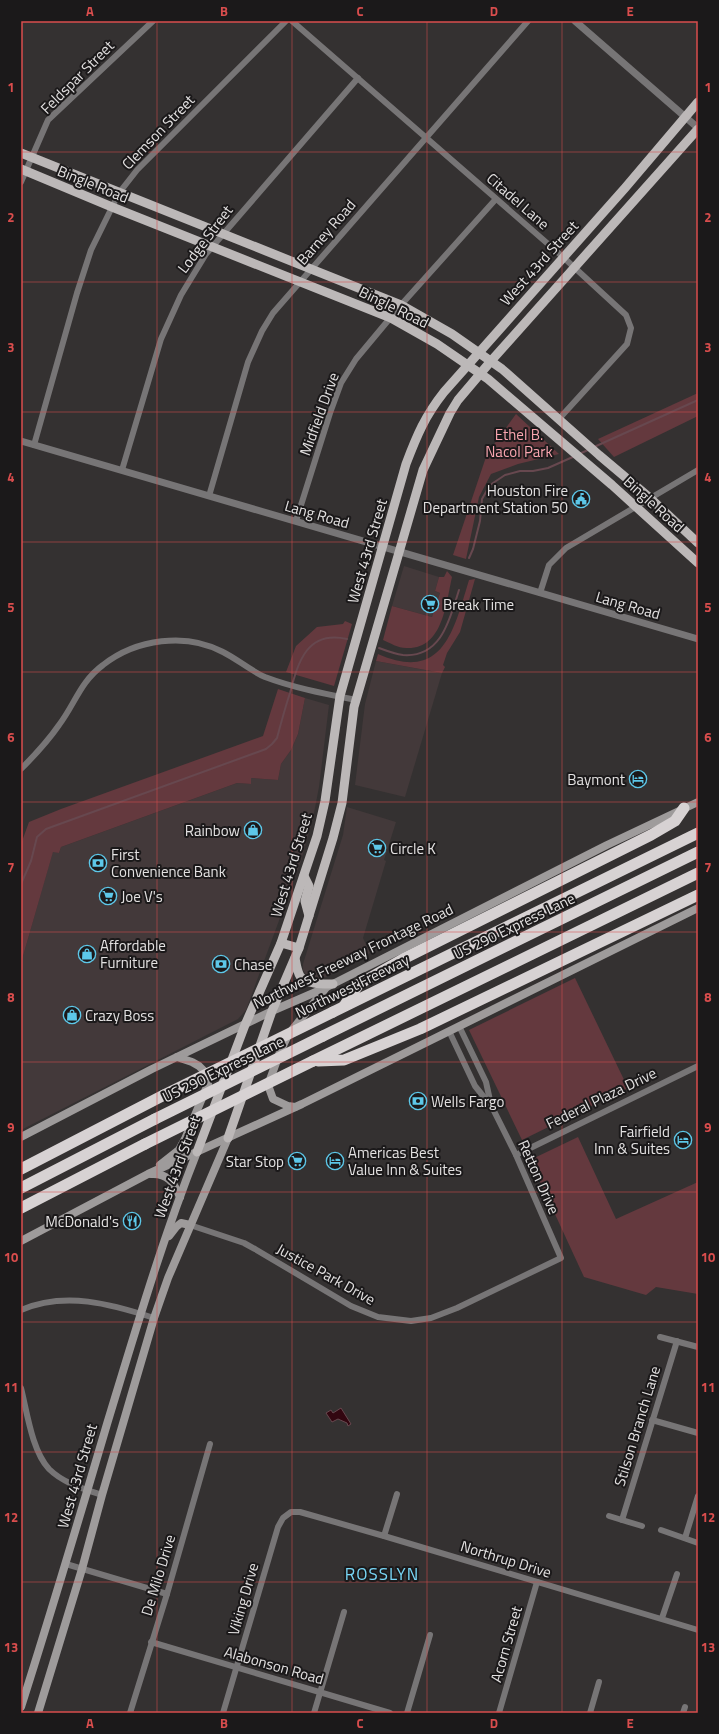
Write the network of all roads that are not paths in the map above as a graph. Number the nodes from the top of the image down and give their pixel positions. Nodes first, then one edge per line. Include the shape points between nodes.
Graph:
1 (153, 21) edge
2 (286, 21) edge
3 (292, 21) edge
4 (528, 21) edge
5 (575, 21) edge
6 (358, 78) junction
7 (698, 102) edge
8 (685, 117) junction
9 (698, 128) edge
10 (427, 137) junction
11 (21, 153) edge
12 (32, 158) junction
13 (23, 170) edge
14 (21, 182) edge
15 (625, 188) junction
16 (119, 193) junction
17 (636, 198) junction
18 (495, 200) junction
19 (112, 207) junction
20 (223, 234) junction
21 (212, 246) junction
22 (563, 257) junction
23 (312, 268) junction
24 (574, 268) junction
25 (300, 281) junction
26 (401, 305) junction
27 (391, 318) junction
28 (478, 352) junction
29 (491, 361) junction
30 (468, 364) junction
31 (480, 374) junction
32 (558, 420) junction
33 (21, 441) edge
34 (34, 445) junction
35 (406, 464) junction
36 (122, 470) junction
37 (423, 470) junction
38 (698, 470) edge
39 (622, 474) junction
40 (612, 485) junction
41 (209, 496) junction
42 (650, 498) junction
43 (635, 507) junction
44 (296, 521) junction
45 (698, 543) edge
46 (384, 547) junction
47 (400, 552) junction
48 (698, 563) edge
49 (540, 593) junction
50 (698, 639) edge
51 (340, 696) junction
52 (356, 700) junction
53 (21, 769) edge
54 (325, 801) junction
55 (698, 802) edge
56 (340, 807) junction
57 (684, 808) junction
58 (698, 833) edge
59 (698, 852) edge
60 (698, 873) edge
61 (304, 876) junction
62 (698, 895) edge
63 (698, 908) edge
64 (309, 918) junction
65 (281, 943) junction
66 (299, 948) junction
67 (295, 958) junction
68 (329, 986) junction
69 (344, 1006) junction
70 (272, 1011) junction
71 (245, 1024) junction
72 (459, 1026) junction
73 (449, 1030) junction
74 (177, 1057) junction
75 (313, 1061) junction
76 (698, 1066) edge
77 (295, 1107) junction
78 (492, 1107) junction
79 (21, 1137) edge
80 (228, 1138) junction
81 (197, 1152) junction
82 (516, 1155) junction
83 (21, 1169) edge
84 (148, 1174) junction
85 (21, 1188) edge
86 (180, 1196) junction
87 (21, 1208) edge
88 (190, 1225) junction
89 (21, 1241) edge
90 (163, 1245) junction
91 (561, 1258) joint
92 (21, 1310) edge
93 (140, 1314) junction
94 (154, 1318) junction
95 (660, 1337) dead end
96 (677, 1341) junction
97 (698, 1347) edge
98 (21, 1388) edge
99 (652, 1420) junction
100 (698, 1433) edge
101 (210, 1444) dead end
102 (88, 1490) junction
103 (397, 1494) dead end
104 (102, 1495) junction
105 (698, 1496) edge
106 (307, 1514) joint
107 (609, 1516) dead end
108 (622, 1520) junction
109 (642, 1526) dead end
110 (661, 1530) dead end
111 (384, 1536) junction
112 (685, 1538) junction
113 (698, 1543) edge
114 (66, 1564) junction
115 (82, 1569) junction
116 (677, 1574) dead end
117 (537, 1582) junction
118 (167, 1594) junction
119 (344, 1612) dead end
120 (662, 1618) junction
121 (698, 1630) edge
122 (430, 1635) dead end
123 (151, 1642) junction
124 (236, 1668) junction
125 (599, 1682) dead end
126 (320, 1692) junction
127 (21, 1707) edge
128 (38, 1713) edge
129 (130, 1713) edge
130 (223, 1713) edge
131 (314, 1713) edge
132 (390, 1713) edge
133 (407, 1713) edge
134 (499, 1713) edge
135 (590, 1713) edge

1 - 12 street, Feldspar Street via 48,120
2 - 16 street, Clemson Street via 137,170
3 - 6 street, Citadel Lane
4 - 10 street, Barney Road
5 - 8 street
6 - 10 street, Citadel Lane
6 - 20 street, Lodge Street
7 - 8 main road, West 43rd Street
8 - 9 street
8 - 15 main road, West 43rd Street
9 - 17 main road, West 43rd Street
10 - 18 street, Citadel Lane
10 - 23 street, Barney Road
11 - 12 main road, Bingle Road
12 - 13 street, Feldspar Street
12 - 16 main road, Bingle Road
13 - 14 street, Feldspar Street
13 - 19 main road, Bingle Road
15 - 17 main road
15 - 22 main road, West 43rd Street
16 - 19 street, Clemson Street
16 - 20 main road, Bingle Road
17 - 24 main road, West 43rd Street
18 - 22 street, Citadel Lane
18 - 26 street, Midfield Drive
19 - 21 main road, Bingle Road
19 - 34 street, Clemson Street via 88,258
20 - 21 street, Lodge Street
20 - 23 main road, Bingle Road
21 - 25 main road, Bingle Road
21 - 36 street, Lodge Street via 180,295 167,324
22 - 24 street, Citadel Lane
22 - 28 main road, West 43rd Street
23 - 25 street, Barney Road
23 - 26 main road, Bingle Road
24 - 29 main road, West 43rd Street
24 - 32 street, Citadel Lane via 626,315 631,328 627,344
25 - 27 main road, Bingle Road
25 - 41 street, Barney Road via 273,313 248,362
26 - 27 street, Midfield Drive
26 - 28 main road, Bingle Road
27 - 30 main road, Bingle Road
27 - 44 street, Midfield Drive via 356,359 341,383
28 - 29 main road, Bingle Road
28 - 30 main road, West 43rd Street
29 - 31 main road, West 43rd Street
29 - 32 main road, Bingle Road
30 - 31 main road, Bingle Road
30 - 35 main road, West 43rd Street via 429,412 417,434
31 - 37 main road, West 43rd Street via 458,400
31 - 40 main road, Bingle Road
32 - 39 main road, Bingle Road
33 - 34 street, Lang Road
34 - 36 street, Lang Road
35 - 37 main road
35 - 46 main road, West 43rd Street
36 - 41 street, Lang Road
37 - 47 main road, West 43rd Street
38 - 42 street
39 - 40 main road
39 - 42 main road, Bingle Road
40 - 43 main road, Bingle Road
41 - 44 street, Lang Road
42 - 43 street
42 - 45 main road, Bingle Road
43 - 48 main road, Bingle Road
43 - 49 street via 566,548 549,565
44 - 46 street, Lang Road
46 - 47 street, Lang Road
46 - 51 main road, West 43rd Street
47 - 49 street, Lang Road
47 - 52 main road, West 43rd Street
49 - 50 street, Lang Road
51 - 52 street
51 - 53 street via 264,676 222,651 200,642 169,640 128,651 103,664 82,686 60,725
51 - 54 main road, West 43rd Street
52 - 56 main road, West 43rd Street
54 - 56 main road
54 - 61 main road, West 43rd Street
55 - 57 main road, Northwest Freeway Frontage Road
56 - 64 main road, West 43rd Street
57 - 68 main road, Northwest Freeway Frontage Road
57 - 69 highway via 675,821 651,835 359,984
58 - 69 highway, Northwest Freeway
59 - 85 highway, US 290 Express Lane, bridge via 155,1119
60 - 75 highway
61 - 64 main road via 309,886 306,901
61 - 65 main road, West 43rd Street
62 - 75 highway via 420,1028 344,1060
63 - 72 main road
64 - 66 main road, West 43rd Street
65 - 66 main road
65 - 71 main road, West 43rd Street
66 - 67 main road, West 43rd Street
67 - 68 main road via 300,975 304,979
67 - 70 main road, West 43rd Street
68 - 70 main road, Northwest Freeway Frontage Road
68 - 77 main road via 288,1035 268,1085 273,1099
69 - 83 highway, Northwest Freeway, bridge
70 - 71 main road, Northwest Freeway Frontage Road
70 - 80 main road, West 43rd Street
71 - 74 main road, Northwest Freeway Frontage Road
71 - 81 main road, West 43rd Street
72 - 73 main road
72 - 78 street, Retton Drive via 486,1082
73 - 77 main road
73 - 78 street, Retton Drive via 475,1086
74 - 79 main road, Northwest Freeway Frontage Road
74 - 84 main road via 199,1066 205,1072 208,1084 179,1150
75 - 87 highway, bridge
76 - 82 street, Federal Plaza Drive
77 - 80 main road
78 - 82 street, Retton Drive
80 - 81 main road
80 - 88 main road, West 43rd Street
81 - 84 main road
81 - 86 main road, West 43rd Street
82 - 91 street, Retton Drive
84 - 86 main road via 160,1174 169,1178
84 - 89 main road
86 - 90 main road, West 43rd Street
88 - 90 main road via 181,1223
88 - 91 street, Justice Park Drive via 244,1243 351,1306 378,1317 411,1321 431,1318 457,1308
88 - 94 main road, West 43rd Street
90 - 93 main road, West 43rd Street
92 - 93 street via 34,1304 68,1300 103,1303
93 - 94 street
93 - 102 main road, West 43rd Street
94 - 104 main road, West 43rd Street
95 - 96 street
96 - 97 street
96 - 99 street, Stilson Branch Lane
98 - 102 street via 37,1450 49,1469 69,1483
99 - 100 street
99 - 108 street, Stilson Branch Lane
101 - 118 street, De Milo Drive
102 - 104 street
102 - 114 main road, West 43rd Street
103 - 111 street
104 - 115 main road, West 43rd Street
105 - 112 street
106 - 111 street, Northrup Drive
106 - 124 street, Viking Drive via 291,1512 283,1518 278,1527
107 - 108 street
108 - 109 street
110 - 112 street
111 - 117 street, Northrup Drive
112 - 113 street
114 - 115 street
114 - 127 main road, West 43rd Street
115 - 118 street
115 - 128 main road, West 43rd Street
116 - 120 street
117 - 120 street, Northrup Drive
117 - 134 street, Acorn Street
118 - 123 street, De Milo Drive
119 - 126 street
120 - 121 street, Northrup Drive
122 - 133 street
123 - 124 street, Alabonson Road
123 - 129 street, De Milo Drive
124 - 126 street, Alabonson Road
124 - 130 street, Viking Drive
125 - 135 street
126 - 131 street
126 - 132 street, Alabonson Road

